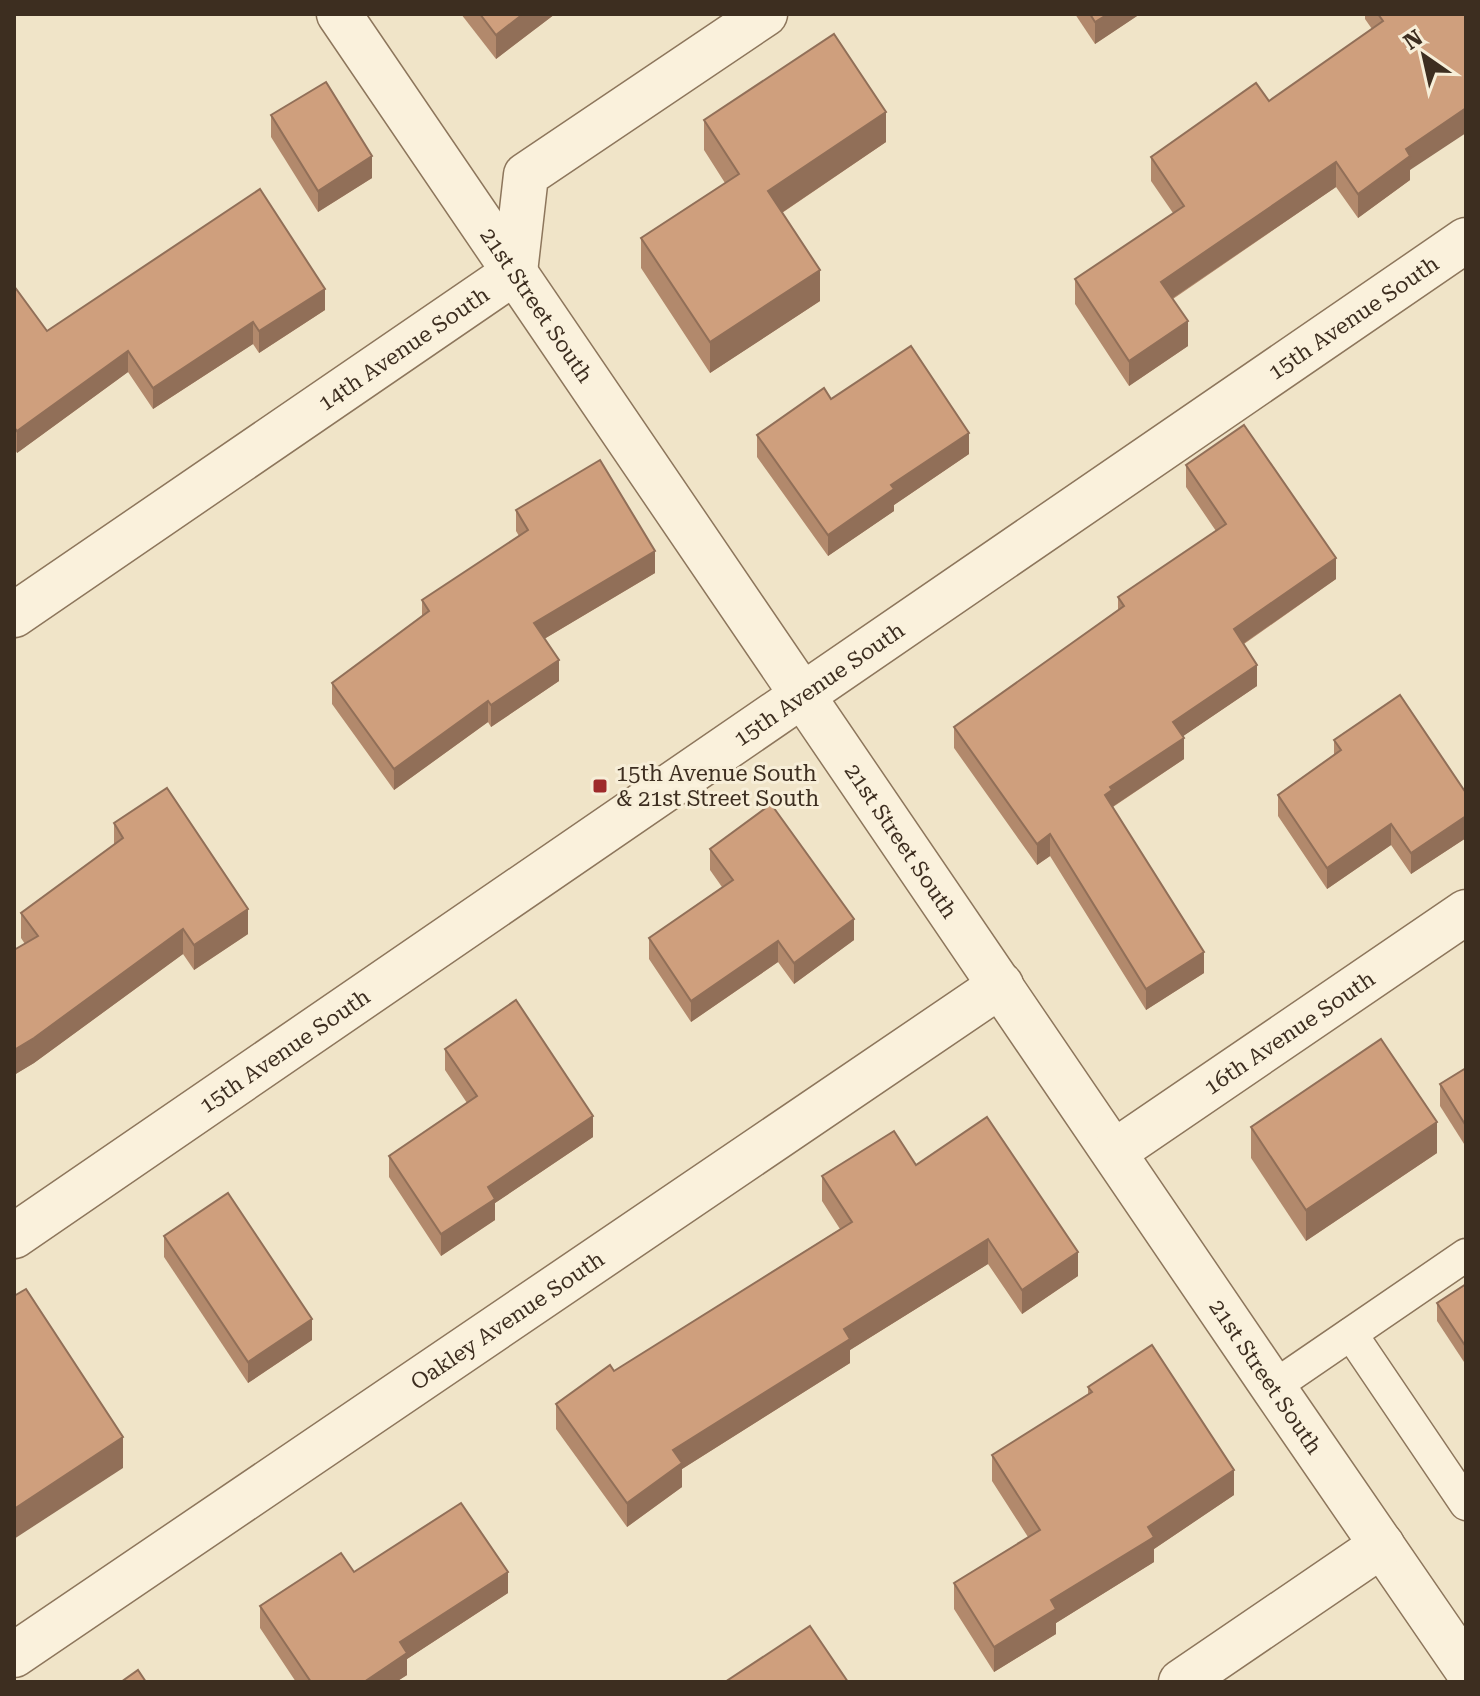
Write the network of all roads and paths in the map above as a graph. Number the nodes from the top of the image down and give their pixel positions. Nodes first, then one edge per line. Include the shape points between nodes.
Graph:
1 (339, 14) edge
2 (765, 14) edge
3 (1466, 240) edge
4 (515, 272) junction
5 (14, 615) edge
6 (803, 695) junction
7 (1466, 912) edge
8 (1001, 985) junction
9 (1114, 1152) junction
10 (14, 1236) edge
11 (1466, 1255) edge
12 (1351, 1334) junction
13 (1273, 1387) junction
14 (1466, 1504) edge
15 (1382, 1545) junction
16 (14, 1655) edge
17 (1466, 1668) edge
18 (1181, 1682) edge

1 - 4 street, 21st Street South
2 - 4 street via 526,175
3 - 6 street, 15th Avenue South
4 - 5 street, 14th Avenue South
4 - 6 street, 21st Street South
6 - 8 street, 21st Street South
6 - 10 street, 15th Avenue South
7 - 9 street, 16th Avenue South
8 - 9 street, 21st Street South
8 - 16 street, Oakley Avenue South
9 - 13 street, 21st Street South
11 - 12 lane
12 - 13 lane
12 - 14 lane
13 - 15 street, 21st Street South
15 - 17 street, 21st Street South
15 - 18 street

